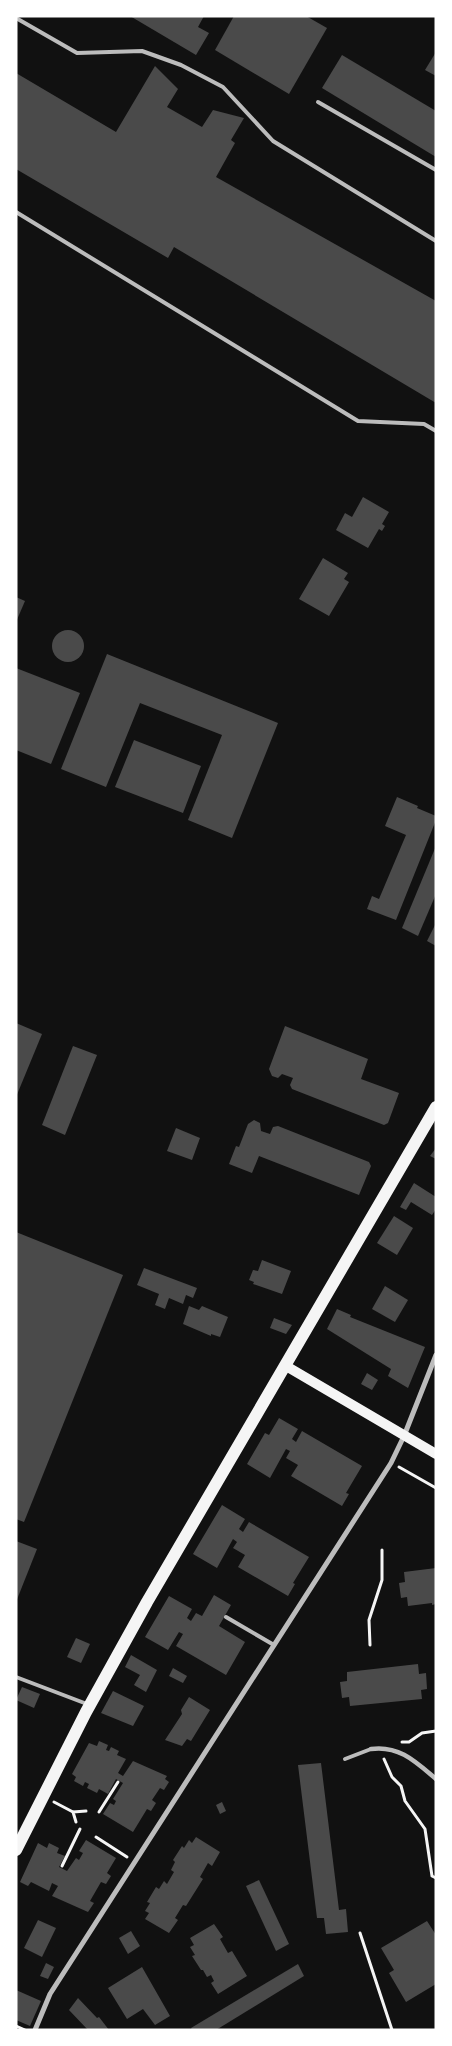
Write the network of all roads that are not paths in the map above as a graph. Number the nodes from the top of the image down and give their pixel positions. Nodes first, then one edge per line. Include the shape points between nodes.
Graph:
1 (16, 18) edge
2 (318, 102) dead end
3 (436, 170) edge
4 (16, 212) edge
5 (436, 241) edge
6 (436, 431) edge
7 (435, 1109) edge
8 (436, 1355) edge
9 (286, 1366) junction
10 (404, 1436) junction
11 (436, 1454) edge
12 (226, 1617) dead end
13 (274, 1645) junction
14 (16, 1677) edge
15 (90, 1705) junction
16 (371, 1749) joint
17 (345, 1758) dead end
18 (436, 1779) edge
19 (16, 1850) edge
20 (36, 2030) edge

1 - 5 lane via 77,53 142,52 182,65 223,86 273,141
2 - 3 lane
4 - 6 lane via 358,421 424,424
7 - 9 main road
8 - 10 street
9 - 10 main road
9 - 15 main road
10 - 11 main road
10 - 13 street via 391,1463
12 - 13 lane
13 - 20 street via 50,1994
14 - 15 lane
15 - 19 main road
16 - 17 lane
16 - 18 street via 384,1747 412,1759

